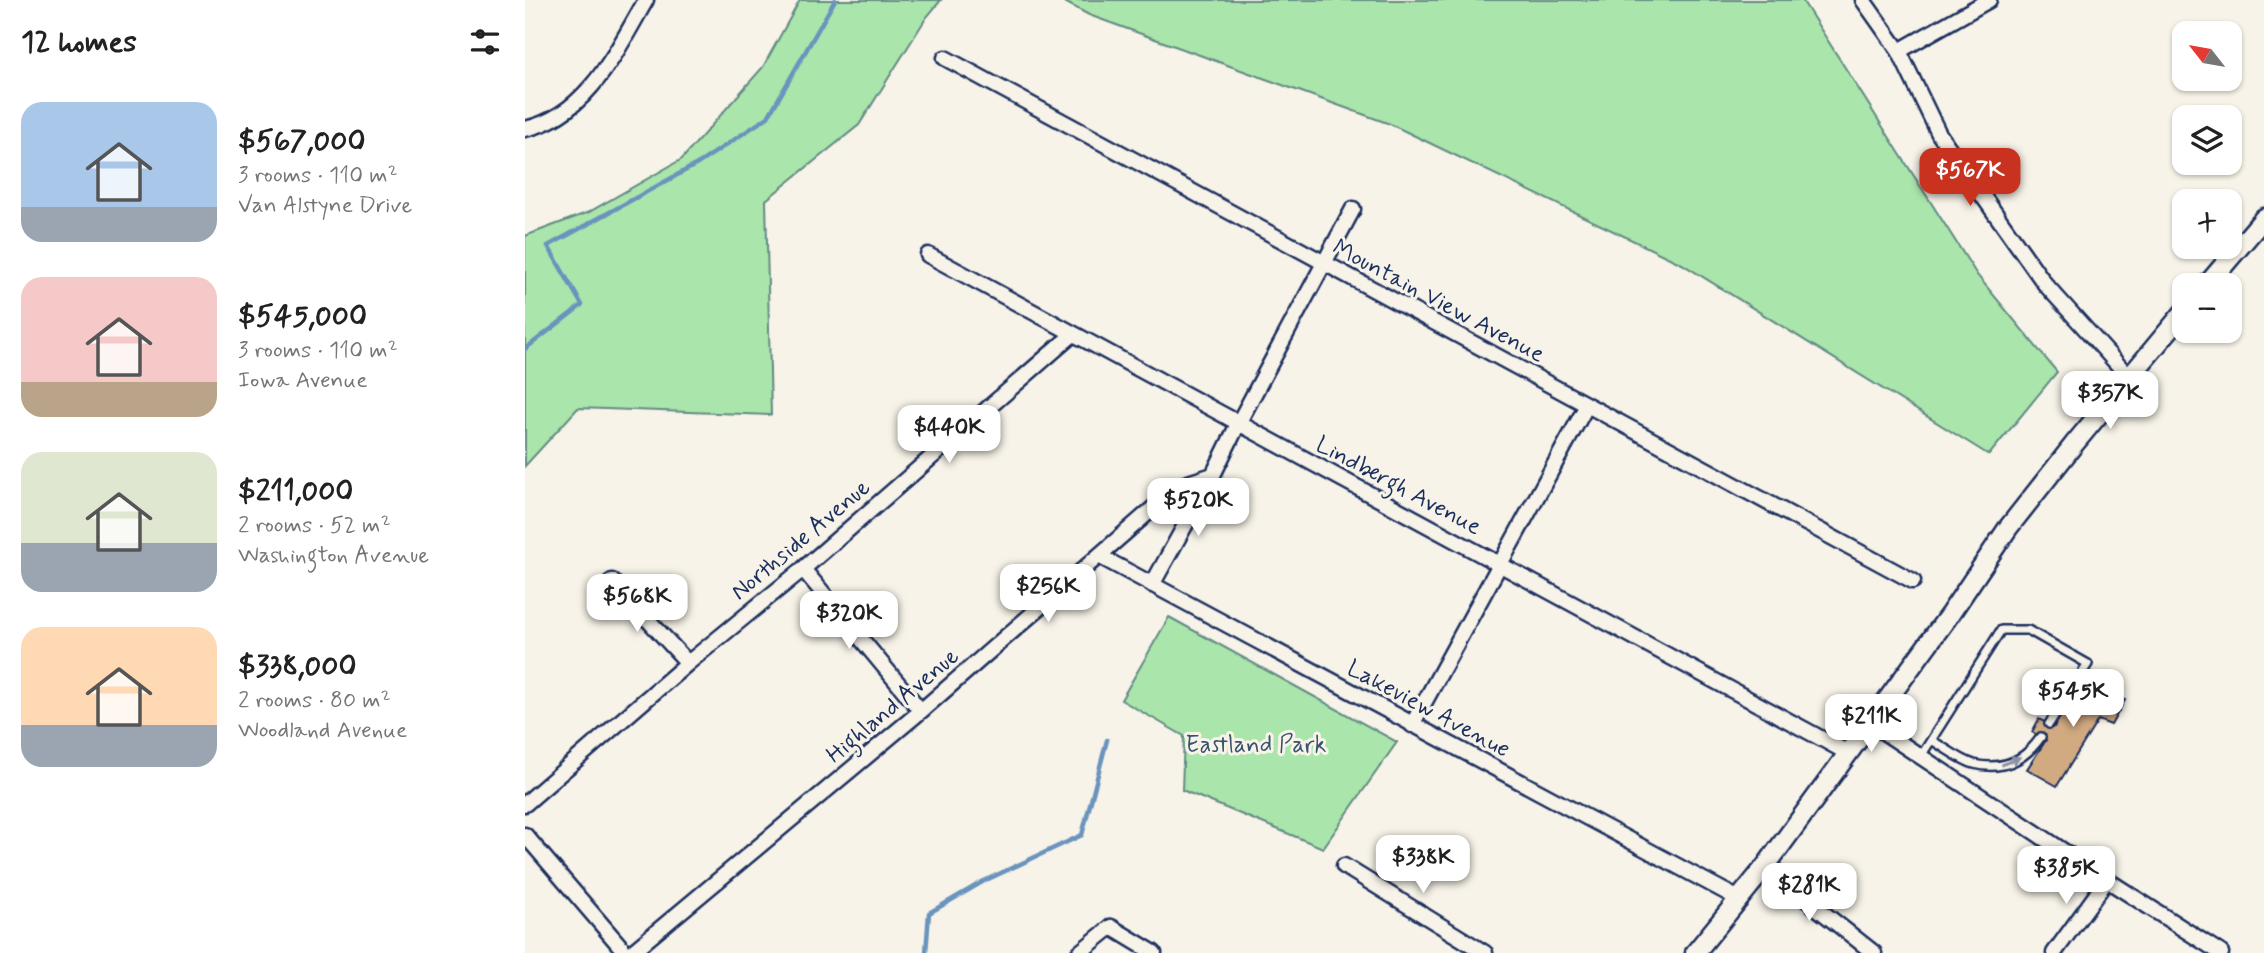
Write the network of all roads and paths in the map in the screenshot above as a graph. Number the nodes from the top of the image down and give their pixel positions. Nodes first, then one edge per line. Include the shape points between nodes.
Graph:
1 (646, 0) edge
2 (1863, 0) edge
3 (1989, 0) edge
4 (1899, 51) junction
5 (945, 58) dead end
6 (525, 129) edge
7 (1353, 209) dead end
8 (2260, 230) edge
9 (928, 255) dead end
10 (1325, 264) junction
11 (2219, 273) edge
12 (2172, 326) edge
13 (1072, 335) junction
14 (2129, 377) junction
15 (1587, 405) junction
16 (1238, 424) junction
17 (1213, 475) junction
18 (1099, 556) junction
19 (1499, 565) junction
20 (803, 569) junction
21 (612, 581) dead end
22 (1913, 581) dead end
23 (1152, 585) junction
24 (688, 663) junction
25 (921, 712) junction
26 (1870, 723) junction
27 (2049, 724) dead end
28 (1412, 725) junction
29 (2041, 737) dead end
30 (1931, 740) junction
31 (1848, 753) junction
32 (1920, 757) junction
33 (525, 804) edge
34 (525, 835) edge
35 (1344, 866) dead end
36 (1765, 867) junction
37 (2107, 880) junction
38 (1739, 899) junction
39 (629, 953) edge
40 (1079, 953) edge
41 (1154, 953) edge
42 (1485, 953) edge
43 (1695, 953) edge
44 (1874, 953) edge
45 (2054, 953) edge
46 (2221, 953) edge

1 - 6 street via 592,85 565,113
2 - 4 street
3 - 4 street
4 - 14 street via 1939,134 2045,284
5 - 10 street, Mountain View Avenue
7 - 10 street
8 - 11 street
9 - 13 street, Lindbergh Avenue
10 - 15 street, Mountain View Avenue
10 - 16 street
12 - 14 street
13 - 16 street, Lindbergh Avenue
13 - 20 street, Northside Avenue
14 - 26 street via 2008,527
15 - 19 street
15 - 22 street, Mountain View Avenue
16 - 17 street
16 - 19 street, Lindbergh Avenue
17 - 18 street, Highland Avenue via 1185,484
17 - 23 street
18 - 23 street, Lakeview Avenue
18 - 25 street, Highland Avenue
19 - 28 street
19 - 31 street, Lindbergh Avenue
20 - 24 street, Northside Avenue
20 - 25 street
21 - 24 street
23 - 28 street, Lakeview Avenue
24 - 33 street, Northside Avenue
25 - 39 street, Highland Avenue
26 - 31 street
26 - 32 street
27 - 30 lane via 2088,664 2028,629 2001,629
28 - 38 street, Lakeview Avenue
30 -> 29 lane via 1973,764 2000,766 2030,752
30 - 32 lane
31 - 36 street
32 - 37 street
34 - 39 street
35 - 42 street
36 - 38 street
36 - 44 street
37 - 45 street
37 - 46 street
38 - 43 street
40 - 41 street via 1111,927

